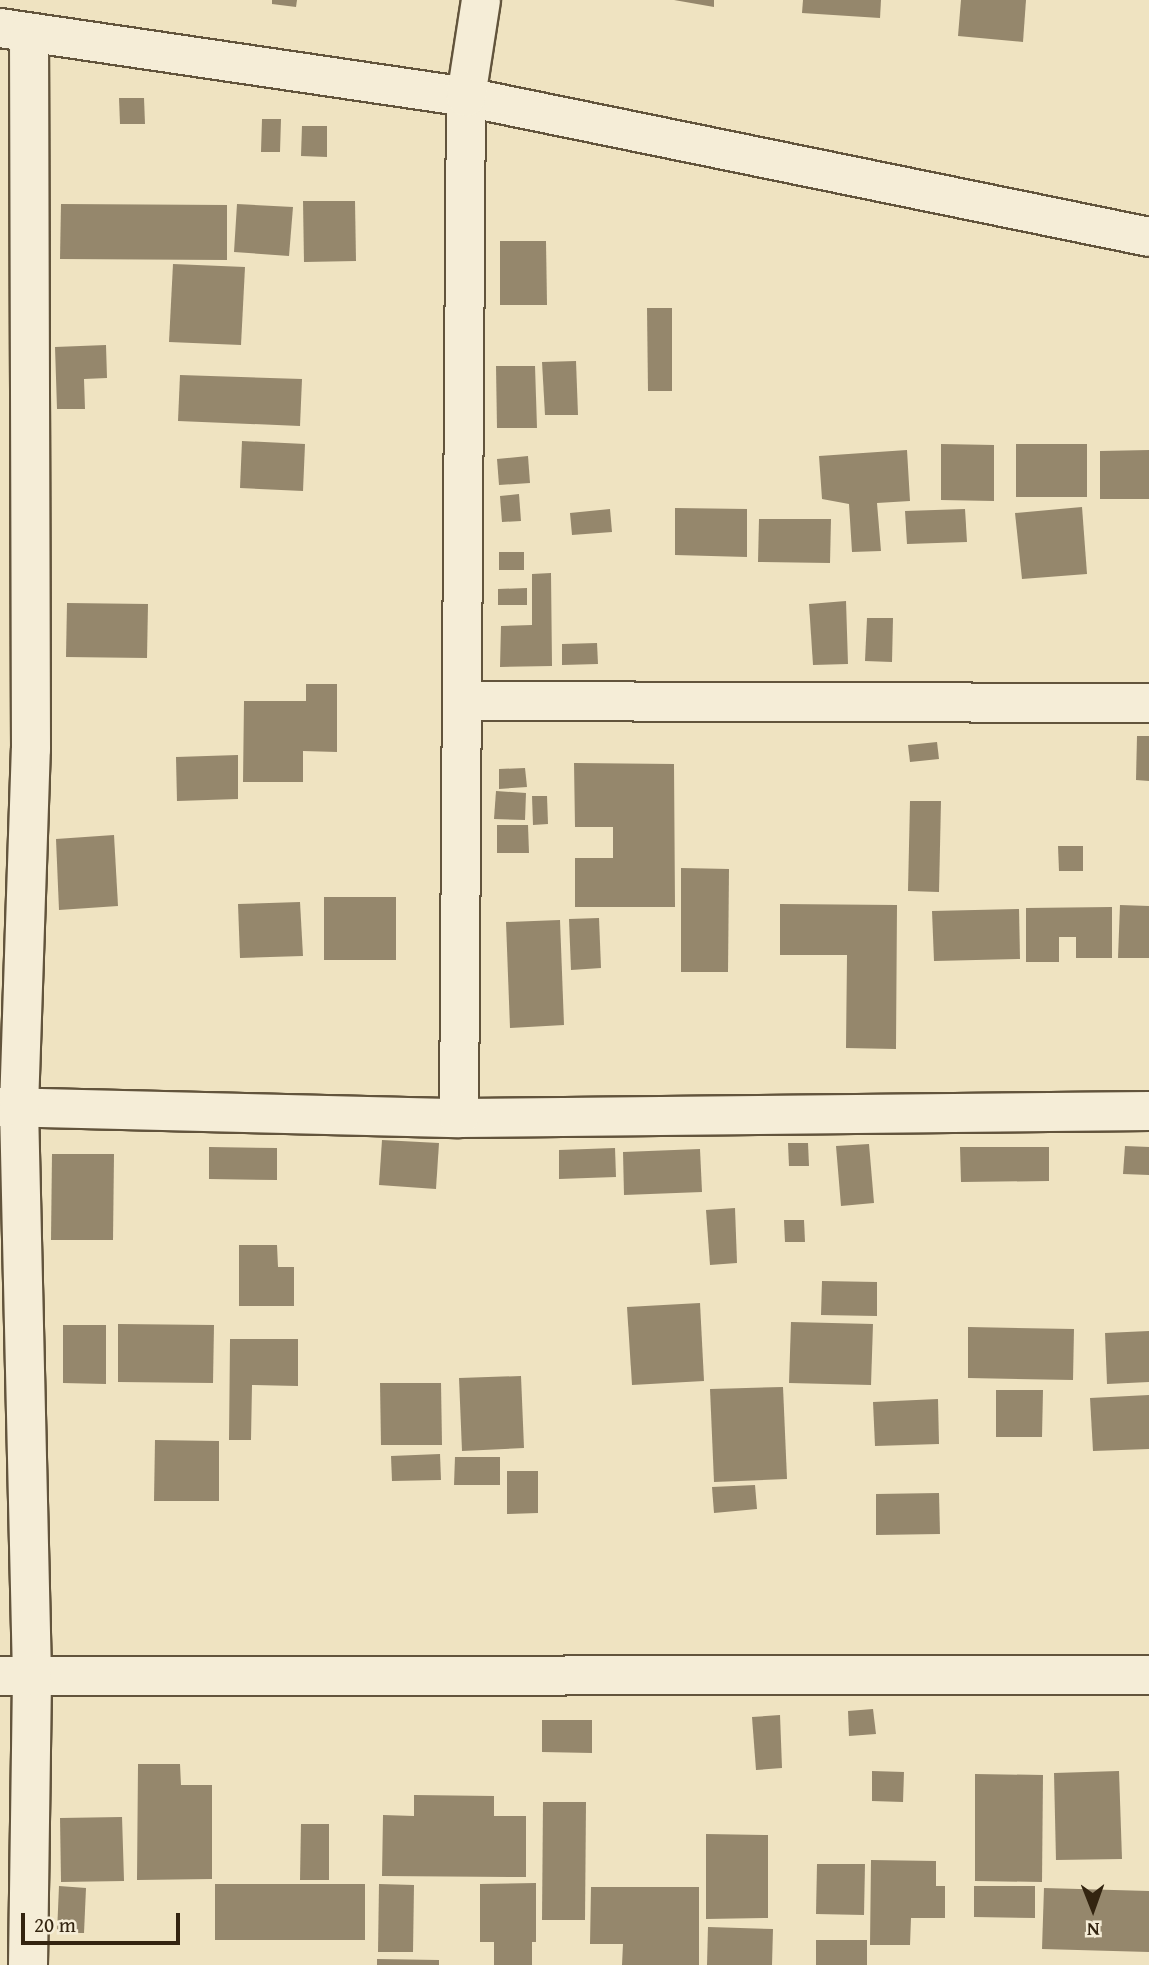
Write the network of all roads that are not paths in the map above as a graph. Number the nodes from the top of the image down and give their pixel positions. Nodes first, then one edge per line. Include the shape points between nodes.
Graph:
1 (481, 0) edge
2 (15, 31) edge
3 (466, 97) junction
4 (1149, 237) edge
5 (463, 701) junction
6 (1149, 703) edge
7 (15, 749) edge
8 (9, 1107) edge
9 (1149, 1111) edge
10 (459, 1118) junction
11 (1149, 1675) edge
12 (16, 1676) edge
13 (28, 1965) edge

1 - 3 street
2 - 3 street
2 - 7 street
3 - 4 street
3 - 5 street
5 - 6 street
5 - 10 street
7 - 8 street
8 - 10 street
8 - 12 street
9 - 10 street
11 - 12 street
12 - 13 street

